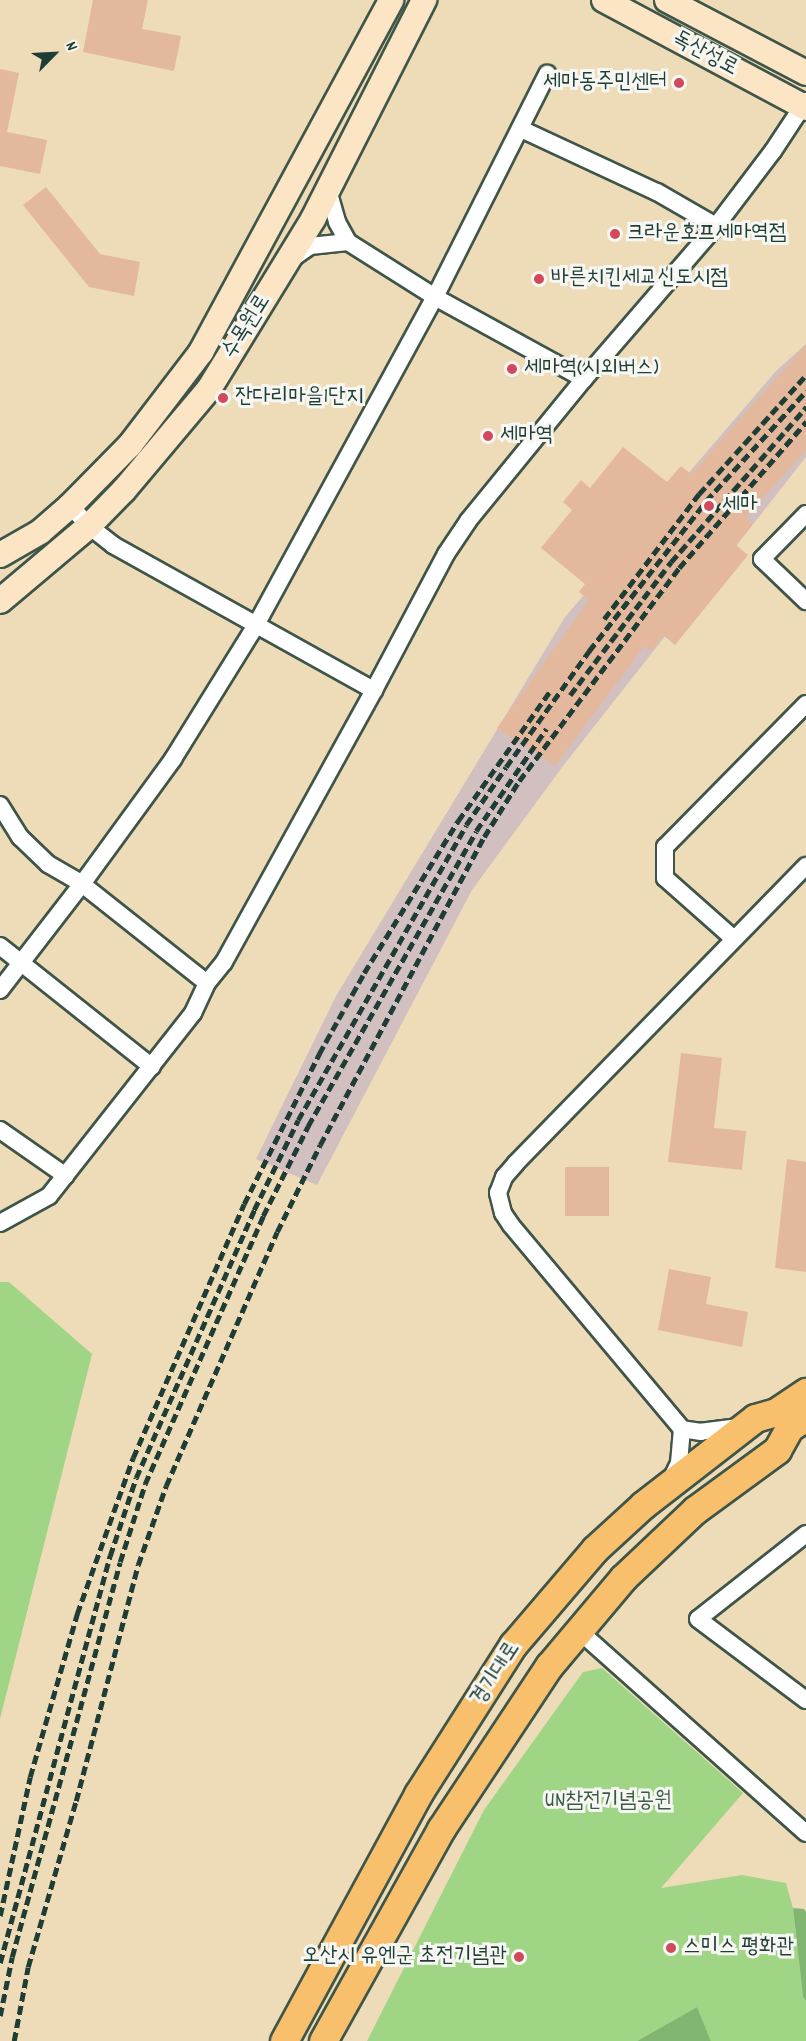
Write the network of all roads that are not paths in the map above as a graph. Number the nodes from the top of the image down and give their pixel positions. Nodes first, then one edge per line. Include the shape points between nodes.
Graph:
1 (391, 0) edge
2 (424, 0) edge
3 (604, 0) edge
4 (667, 0) edge
5 (806, 73) edge
6 (548, 74) dead end
7 (805, 105) edge
8 (521, 129) junction
9 (328, 190) junction
10 (716, 226) junction
11 (348, 242) junction
12 (286, 263) junction
13 (435, 297) junction
14 (584, 379) junction
15 (70, 506) junction
16 (806, 513) edge
17 (89, 526) junction
18 (0, 555) edge
19 (0, 601) edge
20 (806, 601) edge
21 (256, 624) junction
22 (374, 690) junction
23 (806, 704) edge
24 (0, 805) edge
25 (806, 866) edge
26 (82, 884) junction
27 (734, 939) junction
28 (0, 946) edge
29 (20, 962) junction
30 (207, 983) junction
31 (0, 990) edge
32 (152, 1066) junction
33 (0, 1130) edge
34 (66, 1176) junction
35 (0, 1224) edge
36 (806, 1374) edge
37 (806, 1392) edge
38 (806, 1417) edge
39 (749, 1422) junction
40 (682, 1429) junction
41 (806, 1439) edge
42 (777, 1450) junction
43 (669, 1485) junction
44 (806, 1534) edge
45 (578, 1630) junction
46 (806, 1700) edge
47 (806, 1833) edge
48 (284, 2041) edge
49 (323, 2041) edge

1 - 15 street, 수목원로 via 201,352 130,445
2 - 9 street, 수목원로
3 - 7 street, 독산성로
4 - 5 street, 독산성로
6 - 8 street
7 - 10 street
8 - 10 street via 657,192
8 - 13 street
9 - 11 street via 337,222
9 - 12 street, 수목원로
10 - 14 street
11 - 12 street via 310,246
11 - 13 street
12 - 17 street, 수목원로 via 209,389
13 - 14 street
13 - 21 street
14 - 22 street via 494,488 446,554
15 - 17 street
15 - 18 street, 수목원로 via 40,532
16 - 20 street via 762,560
17 - 19 street, 수목원로
17 - 21 street via 113,545
21 - 22 street
21 - 26 street via 173,759
22 - 30 street via 224,962
23 - 27 street via 665,848 665,878
24 - 26 street via 20,837 48,864
25 - 27 street
26 - 29 street
26 - 30 street
27 - 40 street via 516,1163 504,1177 498,1193 511,1225
28 - 29 street
29 - 31 street
29 - 32 street
30 - 32 street via 193,1013
32 - 34 street
33 - 34 street
34 - 35 street via 49,1196
36 - 39 main road via 769,1399
37 - 39 main road, 경기대로 via 776,1412
38 - 42 main road, 경기대로 via 789,1428
39 - 40 street via 701,1432
39 - 43 main road, 경기대로
40 - 43 street via 679,1463
41 - 42 main road
42 - 45 main road, 경기대로 via 695,1510 622,1578
43 - 48 main road, 경기대로 via 595,1549 513,1644 418,1794
44 - 46 street via 698,1619
45 - 47 street
45 - 49 main road, 경기대로 via 549,1666 441,1829

